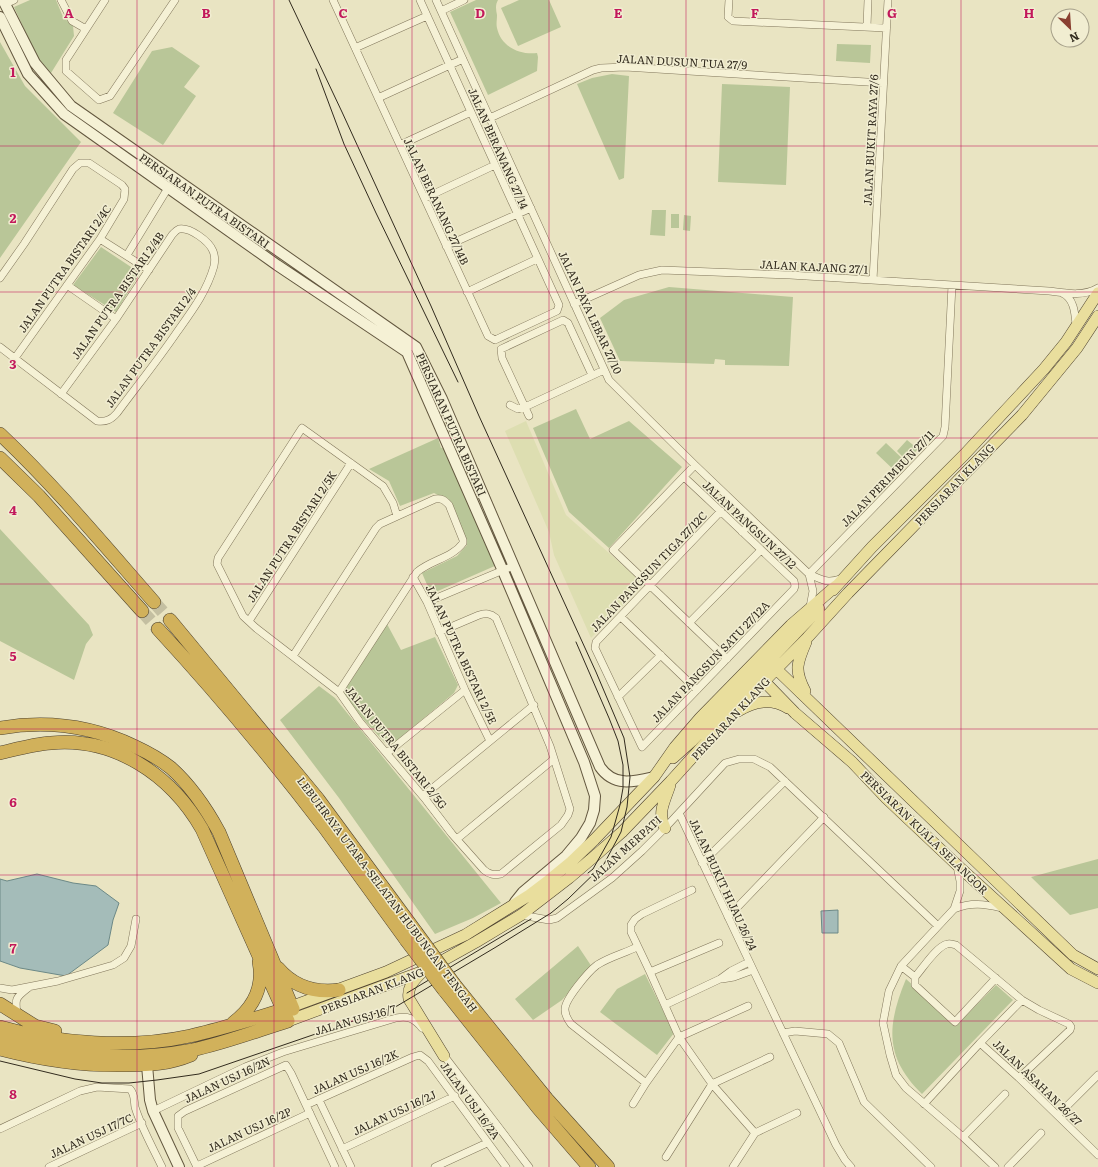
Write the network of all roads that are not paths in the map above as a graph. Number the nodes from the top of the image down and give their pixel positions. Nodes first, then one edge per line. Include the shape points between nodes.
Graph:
1 (61, 0) edge
2 (105, 0) edge
3 (175, 0) edge
4 (332, 0) edge
5 (420, 0) edge
6 (436, 0) edge
7 (464, 0) edge
8 (729, 0) edge
9 (868, 0) edge
10 (888, 0) edge
11 (8, 1) edge
12 (451, 3) edge
13 (441, 11) junction
14 (427, 16) junction
15 (0, 17) edge
16 (867, 26) junction
17 (886, 28) junction
18 (86, 29) junction
19 (355, 48) junction
20 (463, 59) junction
21 (449, 66) junction
22 (884, 83) junction
23 (378, 98) junction
24 (471, 112) junction
25 (490, 118) junction
26 (400, 145) junction
27 (495, 165) junction
28 (168, 188) junction
29 (424, 198) junction
30 (531, 208) junction
31 (517, 214) junction
32 (199, 236) joint
33 (100, 239) junction
34 (446, 246) junction
35 (127, 255) junction
36 (537, 259) junction
37 (149, 270) junction
38 (0, 278) edge
39 (873, 280) junction
40 (66, 285) junction
41 (952, 286) junction
42 (1098, 288) edge
43 (467, 292) junction
44 (1060, 292) junction
45 (1098, 293) edge
46 (574, 304) junction
47 (559, 306) joint
48 (1098, 316) edge
49 (116, 319) junction
50 (1076, 325) junction
51 (0, 347) edge
52 (15, 358) junction
53 (604, 370) junction
54 (592, 375) junction
55 (61, 394) junction
56 (510, 405) dead end
57 (525, 407) junction
58 (529, 416) dead end
59 (0, 434) edge
60 (0, 458) edge
61 (351, 463) junction
62 (695, 465) junction
63 (0, 468) edge
64 (684, 477) junction
65 (39, 496) junction
66 (721, 511) junction
67 (397, 516) junction
68 (753, 521) junction
69 (742, 532) junction
70 (761, 550) junction
71 (513, 566) junction
72 (503, 571) junction
73 (809, 574) junction
74 (413, 578) junction
75 (840, 582) junction
76 (650, 586) junction
77 (794, 589) joint
78 (154, 602) tunnel mouth
79 (427, 602) junction
80 (810, 608) junction
81 (142, 611) tunnel mouth
82 (621, 617) junction
83 (170, 620) tunnel mouth
84 (249, 621) junction
85 (689, 623) junction
86 (158, 629) tunnel mouth
87 (439, 632) junction
88 (808, 637) junction
89 (661, 655) junction
90 (293, 656) junction
91 (727, 659) junction
92 (773, 665) junction
93 (760, 678) junction
94 (465, 690) junction
95 (697, 690) junction
96 (339, 692) junction
97 (618, 697) junction
98 (809, 699) junction
99 (534, 705) junction
100 (795, 713) junction
101 (728, 718) junction
102 (0, 728) edge
103 (490, 741) junction
104 (0, 753) edge
105 (387, 753) junction
106 (554, 759) junction
107 (658, 773) junction
108 (671, 781) junction
109 (785, 781) junction
110 (423, 796) junction
111 (679, 813) junction
112 (824, 818) junction
113 (665, 828) junction
114 (457, 839) junction
115 (702, 864) junction
116 (956, 864) junction
117 (692, 890) dead end
118 (1004, 908) junction
119 (508, 909) junction
120 (954, 909) junction
121 (521, 914) junction
122 (728, 917) junction
123 (136, 919) dead end
124 (938, 926) junction
125 (411, 936) junction
126 (719, 944) dead end
127 (637, 947) junction
128 (257, 951) junction
129 (270, 955) junction
130 (749, 962) junction
131 (901, 966) junction
132 (1098, 969) edge
133 (753, 970) junction
134 (424, 971) junction
135 (650, 972) junction
136 (915, 977) junction
137 (996, 978) junction
138 (720, 979) junction
139 (1098, 983) edge
140 (29, 987) junction
141 (449, 987) junction
142 (0, 988) edge
143 (339, 990) junction
144 (1022, 1000) junction
145 (665, 1005) junction
146 (748, 1006) dead end
147 (7, 1009) edge
148 (290, 1014) junction
149 (228, 1026) junction
150 (0, 1027) edge
151 (783, 1033) junction
152 (679, 1037) junction
153 (0, 1039) edge
154 (980, 1042) junction
155 (122, 1043) junction
156 (216, 1044) junction
157 (0, 1049) edge
158 (444, 1056) junction
159 (413, 1057) joint
160 (770, 1057) dead end
161 (148, 1065) junction
162 (1098, 1075) edge
163 (1019, 1078) junction
164 (646, 1083) junction
165 (712, 1084) junction
166 (1005, 1094) dead end
167 (455, 1096) junction
168 (319, 1100) junction
169 (633, 1104) dead end
170 (924, 1104) junction
171 (306, 1105) junction
172 (153, 1111) junction
173 (310, 1113) junction
174 (797, 1113) dead end
175 (1058, 1115) junction
176 (142, 1123) junction
177 (0, 1129) edge
178 (755, 1133) junction
179 (1041, 1133) dead end
180 (963, 1137) junction
181 (487, 1143) junction
182 (342, 1149) junction
183 (1098, 1155) edge
184 (666, 1157) dead end
185 (197, 1166) edge
186 (332, 1166) edge
187 (49, 1167) edge
188 (162, 1167) edge
189 (179, 1167) edge
190 (351, 1167) edge
191 (435, 1167) edge
192 (506, 1167) edge
193 (529, 1167) edge
194 (589, 1167) edge
195 (608, 1167) edge
196 (733, 1167) edge
197 (851, 1167) edge
198 (931, 1167) edge
199 (995, 1167) edge
200 (1008, 1167) edge

1 - 18 street via 72,21
2 - 18 street
3 - 18 street via 110,96 99,100 66,71 66,60
4 - 19 street, JALAN BERANANG 27/14B
5 - 14 street, JALAN BERANANG 27/14
6 - 13 street, JALAN PAYA LEBAR 27/10
7 - 12 street
8 - 16 street via 728,17 733,22
9 - 16 street
10 - 17 street, JALAN BUKIT RAYA 27/6
11 - 71 main road, PERSIARAN PUTRA BISTARI via 35,63 72,106 416,346 442,399
12 - 13 street
13 - 20 street, JALAN PAYA LEBAR 27/10
14 - 19 street
14 - 21 street, JALAN BERANANG 27/14
15 - 28 main road, PERSIARAN PUTRA BISTARI via 28,74 64,114
16 - 17 street
17 - 22 street, JALAN BUKIT RAYA 27/6
19 - 23 street, JALAN BERANANG 27/14B
20 - 21 street
20 - 25 street, JALAN PAYA LEBAR 27/10
21 - 23 street
21 - 24 street, JALAN BERANANG 27/14
22 - 25 street, JALAN DUSUN TUA 27/9 via 625,67 601,68
22 - 39 street, JALAN BUKIT RAYA 27/6
23 - 26 street, JALAN BERANANG 27/14B
24 - 26 street
24 - 27 street, JALAN BERANANG 27/14
25 - 30 street, JALAN PAYA LEBAR 27/10
26 - 29 street, JALAN BERANANG 27/14B
27 - 29 street
27 - 31 street, JALAN BERANANG 27/14
28 - 35 street
28 - 72 main road, PERSIARAN PUTRA BISTARI via 407,352
29 - 34 street, JALAN BERANANG 27/14B
30 - 31 street
30 - 46 street, JALAN PAYA LEBAR 27/10
31 - 34 street
31 - 36 street, JALAN BERANANG 27/14
32 - 37 street, JALAN PUTRA BISTARI 2/4B via 190,230 178,230
32 - 55 street, JALAN PUTRA BISTARI 2/4 via 213,249 215,256 215,264 206,288 166,348 113,417 97,421
33 - 35 street
33 - 38 street, JALAN PUTRA BISTARI 2/4C via 121,204 125,189 89,163 80,163
33 - 40 street, JALAN PUTRA BISTARI 2/4C
34 - 43 street, JALAN BERANANG 27/14B
35 - 37 street
36 - 43 street
36 - 47 street, JALAN BERANANG 27/14
37 - 49 street, JALAN PUTRA BISTARI 2/4B
39 - 41 street, JALAN KAJANG 27/1
39 - 46 street, JALAN KAJANG 27/1 via 662,270 633,277
40 - 49 street
40 - 52 street, JALAN PUTRA BISTARI 2/4C
41 - 44 street, JALAN KAJANG 27/1
41 - 73 street, JALAN PERIMBUN 27/11 via 943,436
42 - 44 street, JALAN KAJANG 27/1 via 1086,294
43 - 47 street, JALAN BERANANG 27/14B via 488,336 494,340 557,311
44 - 50 street via 1066,295 1074,307
45 - 50 main road, PERSIARAN KLANG
46 - 53 street, JALAN PAYA LEBAR 27/10
48 - 88 main road, PERSIARAN KLANG via 1077,348 1022,415 880,559
49 - 55 street, JALAN PUTRA BISTARI 2/4B
50 - 75 main road, PERSIARAN KLANG via 1066,342 1018,398
51 - 52 street
52 - 55 street
53 - 54 street
53 - 62 street, JALAN PAYA LEBAR 27/10 via 609,380
54 - 57 street
54 - 57 street via 568,323 563,320 501,349 502,358
56 - 57 street via 518,409
57 - 58 street
59 - 78 highway via 29,462
60 - 65 highway
61 - 67 street via 382,486 393,503
61 - 84 street, JALAN PUTRA BISTARI 2/5K
61 - 84 street, JALAN PUTRA BISTARI 2/5G via 302,428 218,558 219,570 243,616
62 - 64 street
62 - 68 street, JALAN PAYA LEBAR 27/10
63 - 65 highway via 21,487
64 - 66 street, JALAN PANGSUN 27/12
64 - 76 street via 613,550
65 - 81 highway
66 - 69 street, JALAN PANGSUN 27/12
66 - 76 street, JALAN PANGSUN TIGA 27/12C
67 - 74 street via 441,498 449,505 463,540 457,550 422,568
67 - 90 street via 376,528
68 - 69 street
68 - 73 street, JALAN PAYA LEBAR 27/10
69 - 70 street, JALAN PANGSUN 27/12
70 - 77 street, JALAN PANGSUN 27/12 via 794,581
70 - 85 street
71 - 72 street
71 - 107 main road, PERSIARAN PUTRA BISTARI via 600,767 606,775 629,782
72 - 79 street
72 - 119 main road, PERSIARAN PUTRA BISTARI via 584,762 595,796 590,823 581,838 566,856
73 - 75 street, JALAN PAYA LEBAR 27/10 via 825,581
73 - 80 street via 813,591
74 - 79 street, JALAN PUTRA BISTARI 2/5E
74 - 96 street
75 - 80 main road, PERSIARAN KLANG
75 - 92 main road, PERSIARAN KLANG
76 - 82 street, JALAN PANGSUN TIGA 27/12C
76 - 85 street
77 - 91 street, JALAN PANGSUN SATU 27/12A
79 - 87 street, JALAN PUTRA BISTARI 2/5E
80 - 107 main road, PERSIARAN KLANG via 700,718 675,747
82 - 89 street
82 - 97 street, JALAN PANGSUN TIGA 27/12C via 596,642 595,648
83 - 125 highway, LEBUHRAYA UTARA–SELATAN HUBUNGAN TENGAH via 318,799
84 - 90 street, JALAN PUTRA BISTARI 2/5G
85 - 91 street
86 - 125 highway, LEBUHRAYA UTARA–SELATAN HUBUNGAN TENGAH via 277,769
87 - 94 street, JALAN PUTRA BISTARI 2/5E
87 - 99 street via 479,615 491,614 496,618
88 - 92 main road, PERSIARAN KLANG
88 - 98 main road via 797,669 798,679
89 - 95 street
89 - 97 street
90 - 96 street, JALAN PUTRA BISTARI 2/5G
91 - 95 street, JALAN PANGSUN SATU 27/12A
92 - 93 main road, PERSIARAN KLANG
92 - 98 main road, PERSIARAN KUALA SELANGOR
93 - 100 main road, PERSIARAN KUALA SELANGOR
93 - 101 main road, PERSIARAN KLANG
93 - 107 main road
94 - 103 street, JALAN PUTRA BISTARI 2/5E
94 - 105 street
95 - 97 street, JALAN PANGSUN SATU 27/12A via 642,747
96 - 105 street, JALAN PUTRA BISTARI 2/5G via 360,722
98 - 132 main road, PERSIARAN KUALA SELANGOR via 1073,955
99 - 103 street
99 - 106 street
100 - 101 main road via 779,703 766,702 744,707
100 - 116 main road, PERSIARAN KUALA SELANGOR via 852,762
101 - 108 main road, PERSIARAN KLANG
102 - 129 highway via 40,724 84,729 130,744 171,768 197,796 211,818 227,850
103 - 110 street
104 - 128 highway via 47,743 68,742 113,751 146,767 170,786 194,815
105 - 110 street, JALAN PUTRA BISTARI 2/5G
106 - 114 street
106 - 114 street, JALAN PUTRA BISTARI 2/5G via 570,809 568,815 561,825 506,871 494,875 488,873
107 - 119 main road, PERSIARAN KLANG via 571,862
108 - 113 main road via 661,809 661,819
108 - 121 main road, PERSIARAN KLANG via 622,832 570,878
109 - 111 street, JALAN BUKIT HIJAU 26/24 via 770,767 754,759 739,759 725,763
109 - 112 street, JALAN BUKIT HIJAU 26/24
109 - 115 street
110 - 114 street, JALAN PUTRA BISTARI 2/5G
111 - 113 street, JALAN MERPATI
111 - 115 street, JALAN BUKIT HIJAU 26/24
112 - 122 street
112 - 124 street, JALAN BUKIT HIJAU 26/24
113 - 121 street, JALAN MERPATI via 612,878 557,918 549,920
115 - 122 street, JALAN BUKIT HIJAU 26/24
116 - 118 main road, PERSIARAN KUALA SELANGOR
116 - 120 street via 960,892
117 - 127 street via 634,919 631,932
118 - 120 street via 975,903
118 - 139 main road, PERSIARAN KUALA SELANGOR via 1070,969
119 - 143 main road, PERSIARAN KLANG via 465,935 386,972
120 - 124 street
121 - 134 main road, PERSIARAN KLANG
122 - 130 street, JALAN BUKIT HIJAU 26/24
123 - 140 street via 131,946 124,958 114,965
124 - 131 street
125 - 141 highway, LEBUHRAYA UTARA–SELATAN HUBUNGAN TENGAH, bridge
126 - 135 street
127 - 135 street
127 - 164 street via 591,970 566,1002 565,1009 566,1017 571,1024
128 - 148 highway
128 - 149 highway via 261,971 257,994 244,1014
129 - 143 highway via 284,974 304,988 327,992
129 - 148 highway
130 - 133 street, JALAN BUKIT HIJAU 26/24
130 - 138 street
131 - 136 street
131 - 170 street via 889,991 883,1023 896,1075
133 - 138 street
133 - 151 street, JALAN BUKIT HIJAU 26/24
134 - 148 main road, PERSIARAN KLANG
134 - 158 main road via 412,982 409,999
135 - 145 street
136 - 137 street via 939,948 951,943
136 - 137 street via 915,985 955,1022
137 - 144 street
138 - 145 street
140 - 142 street via 12,990
140 - 147 street
141 - 194 highway, LEBUHRAYA UTARA–SELATAN HUBUNGAN TENGAH via 538,1108
141 - 195 highway, LEBUHRAYA UTARA–SELATAN HUBUNGAN TENGAH
143 - 148 main road, PERSIARAN KLANG
144 - 154 street
144 - 163 street via 1071,1027
145 - 152 street
146 - 152 street
147 - 155 highway via 35,1026 65,1034
148 - 149 highway
148 - 156 highway
149 - 155 highway via 168,1040
150 - 155 highway via 62,1040
151 - 197 street, JALAN BUKIT HIJAU 26/24 via 842,1156
151 - 198 street via 795,1031 828,1034 839,1043 864,1102
152 - 164 street
152 - 165 street
153 - 156 highway via 57,1051 108,1056 150,1055
154 - 163 street, JALAN ASAHAN 26/27
154 - 170 street
156 - 161 highway via 176,1061
157 - 161 highway via 40,1058 99,1066
158 - 172 street, JALAN USJ 16/7 via 418,1022 405,1016 283,1052 245,1067
158 - 193 street, JALAN USJ 16/7
159 - 167 street, JALAN USJ 16/2A via 420,1055 428,1061
159 - 168 street, JALAN USJ 16/2K
160 - 165 street
161 - 172 main road
162 - 175 street
163 - 175 street, JALAN ASAHAN 26/27
164 - 169 street
165 - 178 street
165 - 184 street
166 - 180 street
167 - 181 street, JALAN USJ 16/2A
167 - 182 street, JALAN USJ 16/2J
168 - 171 street, JALAN USJ 16/2K
168 - 182 street
170 - 180 street
171 - 173 street
171 - 185 street, JALAN USJ 16/2N via 286,1065 184,1111 178,1116 177,1124
172 - 189 main road
173 - 185 street, JALAN USJ 16/2P
173 - 186 street
174 - 178 street
175 - 183 street, JALAN ASAHAN 26/27
176 - 177 street via 130,1089 97,1087 80,1092
176 - 187 street, JALAN USJ 17/7C
176 - 188 street
178 - 196 street
179 - 200 street
180 - 199 street
181 - 191 street
181 - 192 street, JALAN USJ 16/2A
182 - 190 street

